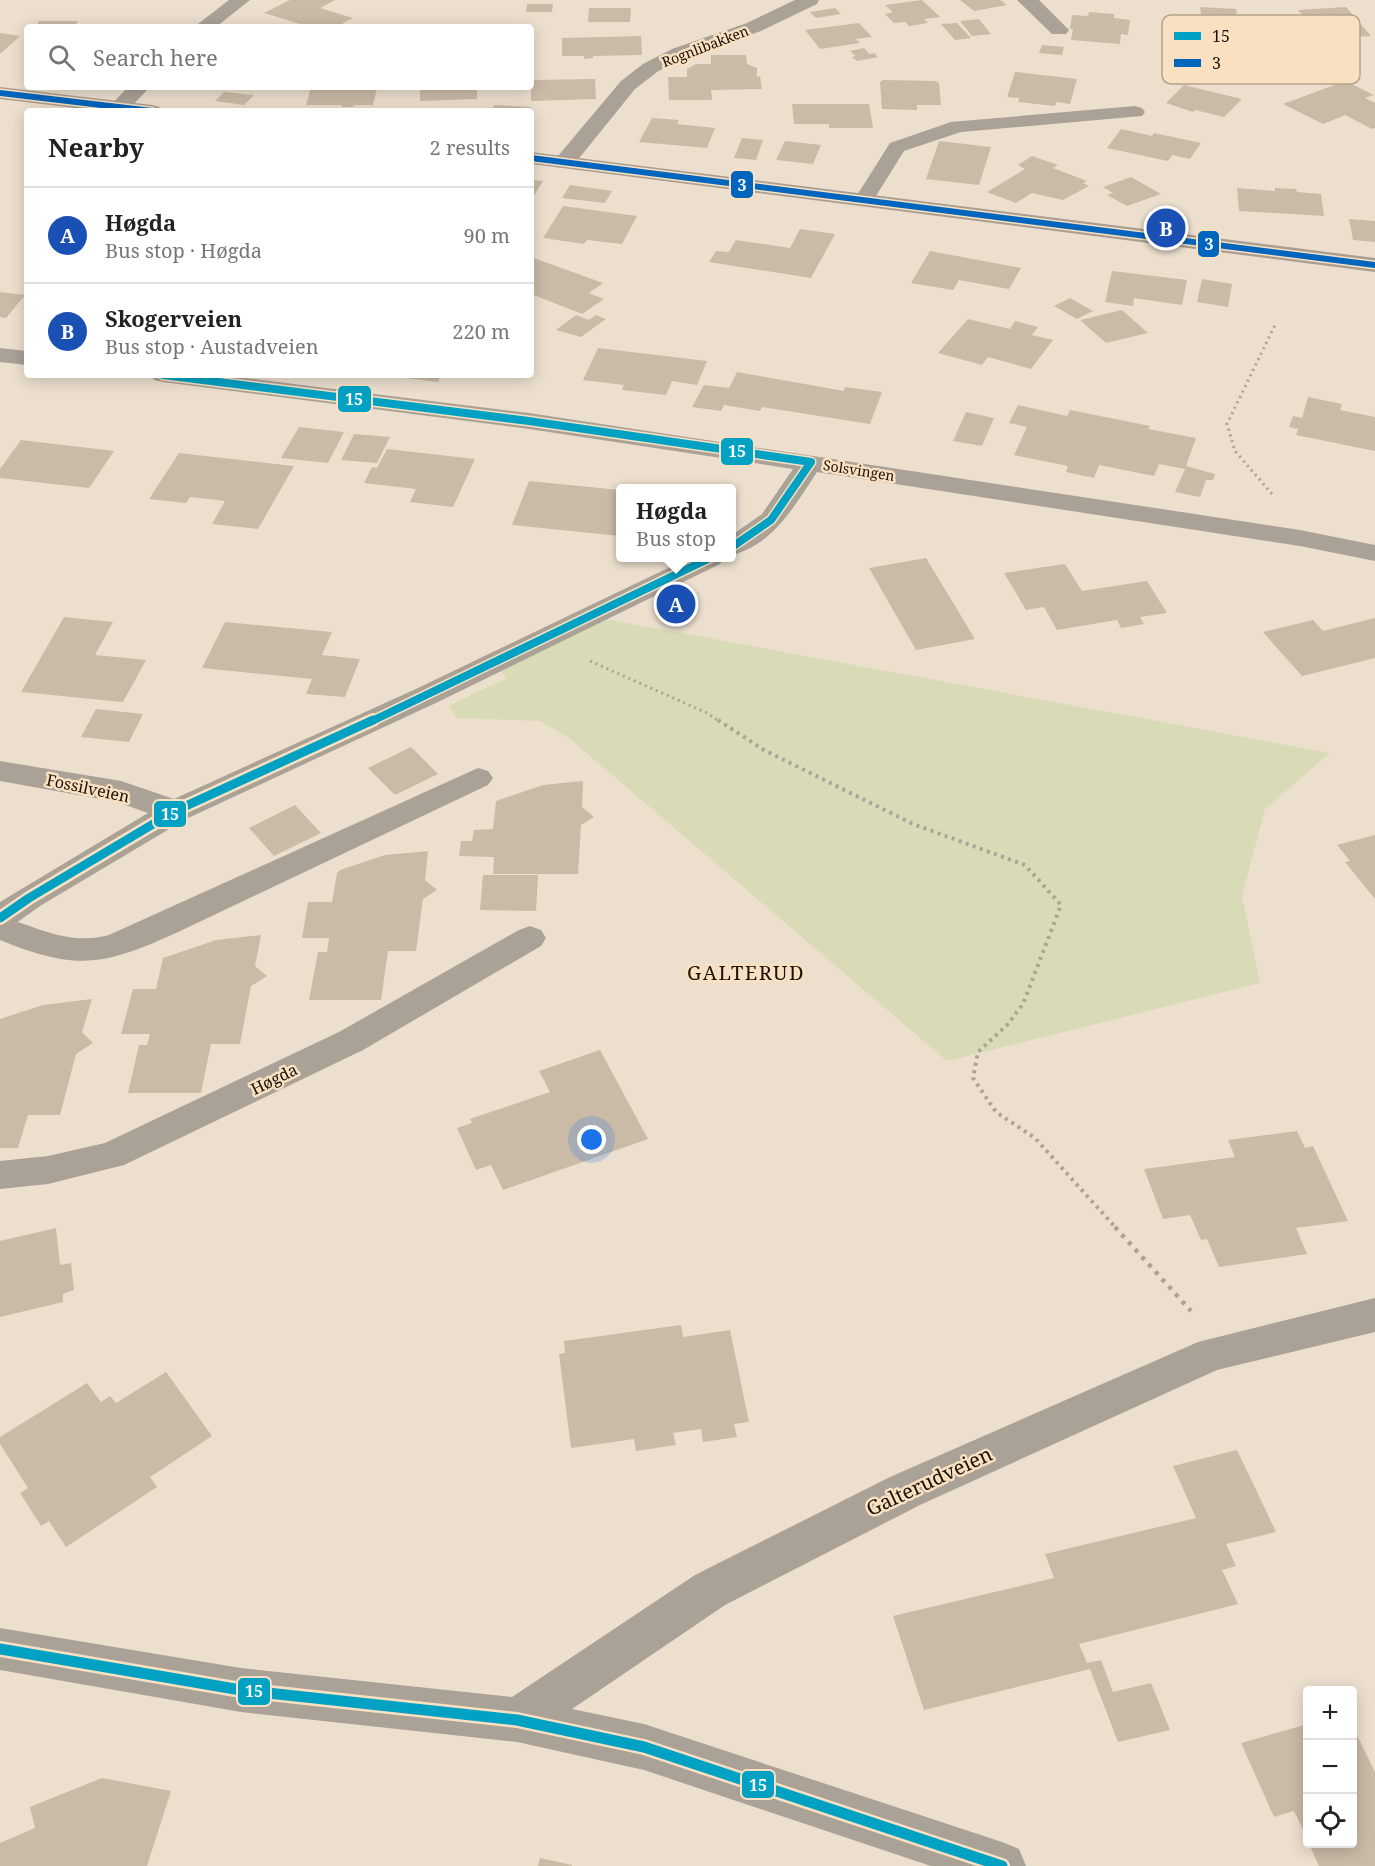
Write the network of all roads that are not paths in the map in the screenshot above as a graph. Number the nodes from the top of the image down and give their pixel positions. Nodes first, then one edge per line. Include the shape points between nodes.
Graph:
1 (241, 0) edge
2 (810, 0) edge
3 (1026, 0) edge
4 (208, 24) edge
5 (1059, 30) dead end
6 (137, 90) edge
7 (0, 93) edge
8 (119, 107) junction
9 (127, 108) edge
10 (1135, 112) dead end
11 (534, 158) edge
12 (564, 162) junction
13 (864, 200) junction
14 (1375, 265) edge
15 (0, 355) edge
16 (24, 358) edge
17 (186, 378) edge
18 (811, 462) junction
19 (736, 544) edge
20 (1375, 553) edge
21 (702, 562) edge
22 (0, 771) edge
23 (478, 778) dead end
24 (175, 811) junction
25 (0, 918) edge
26 (0, 927) edge
27 (530, 938) dead end
28 (0, 1175) edge
29 (1375, 1315) edge
30 (0, 1649) edge
31 (517, 1720) junction
32 (1002, 1866) edge

1 - 4 street
2 - 12 street, Rognlibakken via 650,68 628,85
3 - 5 street
6 - 8 street
7 - 8 main road
8 - 9 main road
10 - 13 lane via 958,126 897,147
11 - 12 main road
12 - 13 main road
13 - 14 main road
15 - 16 street
17 - 18 street, Solsvingen
18 - 19 street via 771,520
18 - 20 street, Solsvingen
21 - 24 street via 428,695
22 - 24 street, Fossilveien via 121,792
23 - 26 lane via 196,910 94,950 62,950
24 - 25 street
27 - 28 lane, Høgda via 351,1041 112,1155 48,1170
29 - 31 street, Galterudveien via 1212,1354 916,1486 710,1590
30 - 31 street via 242,1690
31 - 32 street via 644,1747

